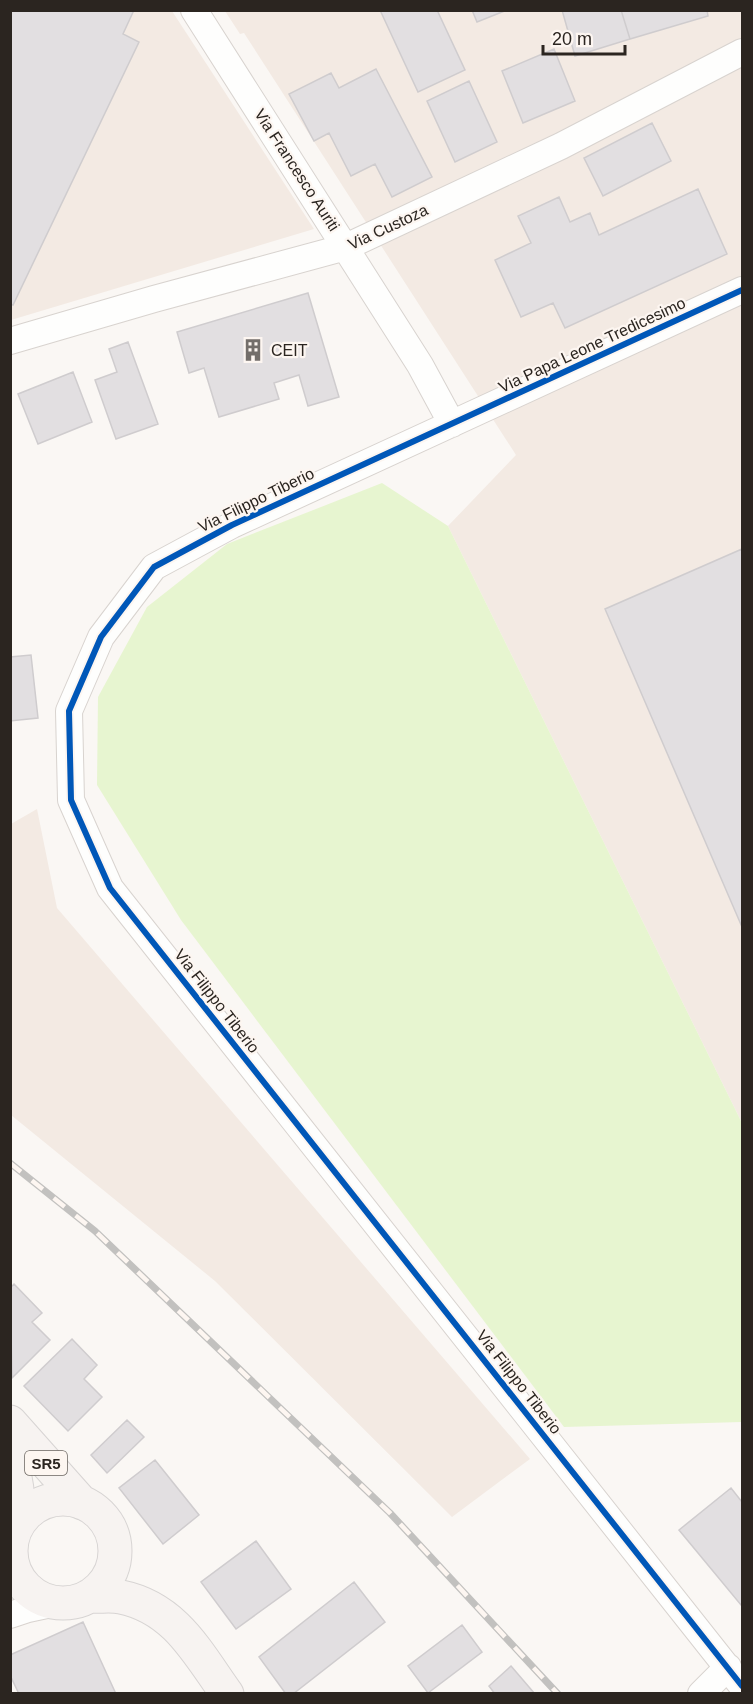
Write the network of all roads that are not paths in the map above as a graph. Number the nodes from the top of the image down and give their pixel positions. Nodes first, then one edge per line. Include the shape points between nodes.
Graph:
1 (194, 10) edge
2 (742, 52) edge
3 (346, 247) junction
4 (742, 290) edge
5 (10, 341) edge
6 (452, 424) junction
7 (10, 1422) edge
8 (10, 1456) edge
9 (82, 1503) junction
10 (19, 1523) junction
11 (113, 1538) junction
12 (11, 1561) edge
13 (89, 1596) junction
14 (56, 1603) junction
15 (10, 1615) edge
16 (168, 1618) junction
17 (735, 1676) edge
18 (227, 1694) edge
19 (701, 1694) edge

1 - 3 street, Via Francesco Auriti
2 - 3 street, Via Custoza via 561,146
3 - 5 street, Via Custoza
3 - 6 street, Via Francesco Auriti
4 - 6 street, Via Papa Leone Tredicesimo
6 - 17 street, Via Filippo Tiberio via 232,525 154,567 101,637 69,711 72,800 110,888
7 - 9 main road, SR5
8 - 10 main road, SR5 via 16,1474
9 - 10 main road, SR5 via 54,1500 34,1508
9 - 11 main road, SR5 via 101,1516
10 - 12 main road, SR5 via 12,1541
11 - 13 main road via 115,1551 108,1577
11 - 16 main road, SR5
12 - 14 main road, SR5 via 27,1589
13 - 14 main road, SR5 via 73,1603
13 - 16 main road, SR5 via 119,1597 147,1604
14 - 15 street
16 - 18 main road, SR5
17 - 19 street

